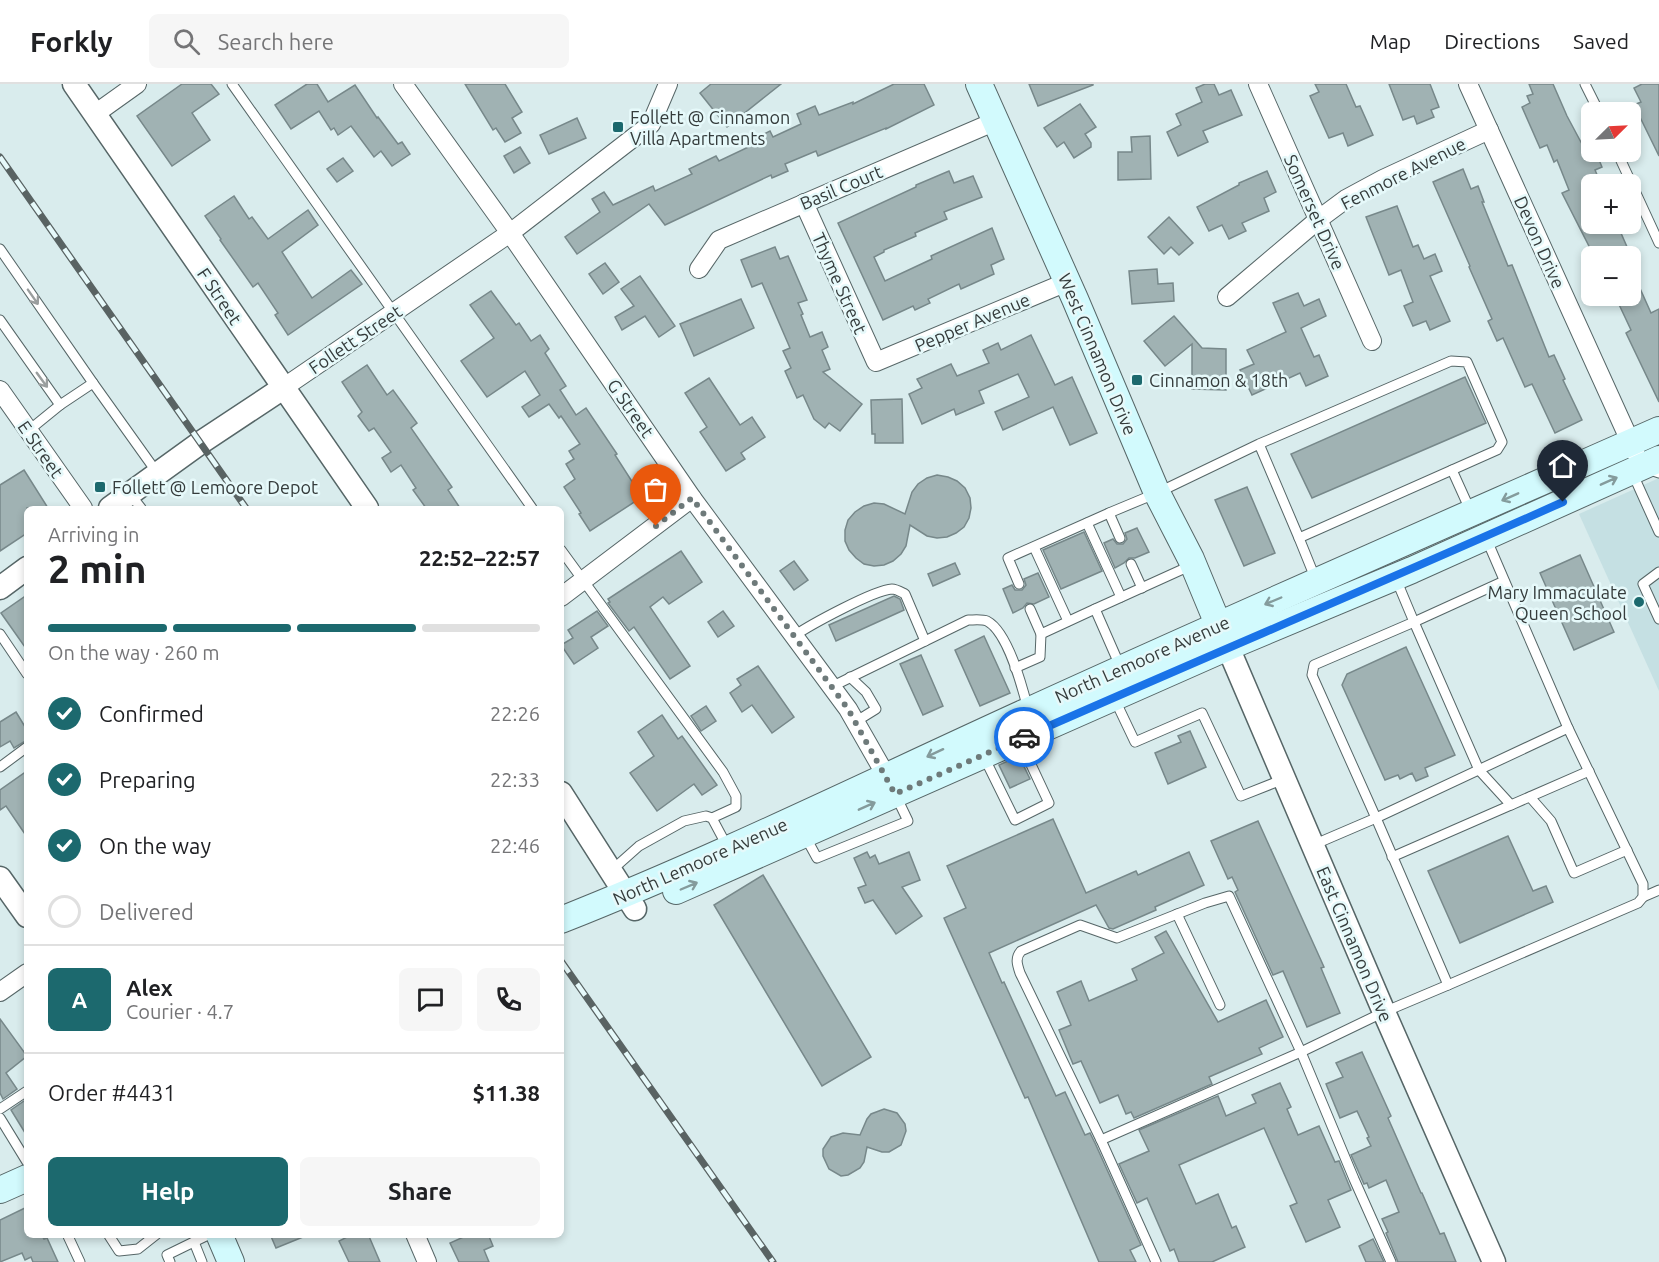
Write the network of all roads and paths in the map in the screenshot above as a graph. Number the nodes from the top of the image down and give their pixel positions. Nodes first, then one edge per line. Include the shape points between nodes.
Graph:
1 (74, 84) edge
2 (137, 84) edge
3 (232, 84) edge
4 (403, 84) edge
5 (668, 84) edge
6 (979, 84) edge
7 (1258, 84) edge
8 (1468, 84) edge
9 (1585, 84) edge
10 (1594, 102) edge
11 (95, 114) junction
12 (996, 121) junction
13 (1489, 130) junction
14 (1622, 162) edge
15 (804, 203) junction
16 (1319, 219) junction
17 (510, 233) junction
18 (1659, 243) edge
19 (0, 249) edge
20 (699, 269) dead end
21 (1067, 282) junction
22 (1227, 297) dead end
23 (394, 312) junction
24 (0, 320) edge
25 (1372, 341) dead end
26 (876, 362) joint
27 (93, 383) junction
28 (283, 388) junction
29 (0, 390) edge
30 (60, 405) junction
31 (28, 430) junction
32 (1659, 430) edge
33 (1631, 443) junction
34 (1259, 444) junction
35 (1653, 466) edge
36 (1452, 470) junction
37 (158, 474) junction
38 (1157, 493) junction
39 (692, 498) junction
40 (136, 501) edge
41 (82, 506) edge
42 (117, 506) edge
43 (366, 506) edge
44 (531, 506) edge
45 (1109, 513) junction
46 (1472, 514) junction
47 (1087, 523) junction
48 (1659, 532) edge
49 (1485, 537) junction
50 (1120, 538) dead end
51 (1299, 538) junction
52 (1034, 547) junction
53 (564, 554) edge
54 (1131, 564) dead end
55 (1193, 565) junction
56 (24, 570) edge
57 (1659, 572) edge
58 (1395, 577) junction
59 (1504, 580) junction
60 (584, 582) junction
61 (1317, 582) junction
62 (1019, 584) dead end
63 (0, 588) edge
64 (1142, 588) junction
65 (564, 595) edge
66 (1120, 597) junction
67 (1030, 609) dead end
68 (1095, 609) junction
69 (1659, 619) edge
70 (1068, 621) junction
71 (1414, 622) junction
72 (0, 634) edge
73 (1041, 634) junction
74 (794, 636) junction
75 (1223, 636) junction
76 (925, 641) junction
77 (1015, 668) junction
78 (24, 670) edge
79 (850, 677) junction
80 (1113, 681) junction
81 (831, 687) junction
82 (855, 722) junction
83 (1024, 725) junction
84 (1568, 728) junction
85 (978, 745) junction
86 (24, 749) edge
87 (0, 767) edge
88 (1479, 770) junction
89 (1589, 771) junction
90 (1284, 778) junction
91 (891, 785) junction
92 (1530, 797) junction
93 (564, 798) edge
94 (1511, 805) junction
95 (712, 818) junction
96 (1376, 818) junction
97 (800, 826) junction
98 (1313, 845) junction
99 (729, 849) junction
100 (1627, 850) junction
101 (1392, 857) junction
102 (612, 870) junction
103 (0, 878) edge
104 (1659, 890) edge
105 (1643, 897) junction
106 (631, 901) junction
107 (24, 912) edge
108 (1177, 914) junction
109 (564, 920) edge
110 (564, 934) edge
111 (24, 975) edge
112 (1448, 985) junction
113 (0, 992) edge
114 (1220, 1005) dead end
115 (1384, 1012) junction
116 (1301, 1052) junction
117 (24, 1093) edge
118 (0, 1109) edge
119 (0, 1118) edge
120 (1101, 1140) junction
121 (24, 1160) edge
122 (24, 1166) edge
123 (24, 1168) edge
124 (0, 1171) edge
125 (0, 1190) edge
126 (69, 1238) edge
127 (111, 1238) edge
128 (152, 1238) edge
129 (202, 1238) edge
130 (221, 1238) edge
131 (417, 1238) edge
132 (194, 1242) junction
133 (80, 1262) edge
134 (170, 1262) edge
135 (202, 1262) edge
136 (231, 1262) edge
137 (427, 1262) edge
138 (1156, 1262) edge
139 (1391, 1262) edge
140 (1494, 1262) edge

1 - 11 street, F Street
2 - 11 street
3 - 23 lane
4 - 17 street, G Street
5 - 17 street, Follett Street via 651,124
6 - 12 main road, West Cinnamon Drive
7 - 16 street, Somerset Drive
8 - 13 street, Devon Drive
9 - 10 lane
11 - 28 street, F Street
12 - 15 street, Basil Court
12 - 21 main road, West Cinnamon Drive
13 - 16 street, Fenmore Avenue via 1369,186
13 - 33 street, Devon Drive
14 - 18 lane
15 - 20 street, Basil Court via 719,240
15 - 26 street, Thyme Street
16 - 22 street, Fenmore Avenue
16 - 25 street, Somerset Drive
17 - 23 street, Follett Street
17 - 39 street, G Street
19 -> 27 lane
21 - 26 street, Pepper Avenue
21 - 38 main road, West Cinnamon Drive
23 - 28 street, Follett Street
23 - 44 lane
24 -> 30 lane
27 - 30 lane
27 - 37 lane
28 - 37 street, Follett Street
28 - 43 street, F Street
29 - 31 street, E Street
30 - 31 lane
31 - 41 street, E Street
32 - 33 main road, North Lemoore Avenue
33 - 35 street, Devon Drive
33 -> 46 main road, North Lemoore Avenue
34 - 36 lane via 1450,361 1467,362 1502,442 1497,450
34 - 38 lane
34 - 51 lane
35 - 48 lane via 1636,481
49 -> 35 main road, North Lemoore Avenue
36 - 46 lane
36 - 51 lane
37 - 40 street, Follett Street
38 - 45 lane
38 - 55 main road, West Cinnamon Drive
39 - 60 street
39 - 74 street, G Street
40 - 42 street, Follett Street
45 - 47 lane
45 - 50 lane
46 - 61 main road, North Lemoore Avenue
47 - 52 lane
47 - 66 lane
49 - 58 main road, North Lemoore Avenue
49 - 59 lane
51 - 61 lane
52 - 62 lane via 1008,558
52 - 70 lane
53 - 60 lane
54 - 64 lane
55 - 64 lane
55 - 75 main road, West Cinnamon Drive
56 - 63 street
57 - 69 lane via 1643,584
58 - 71 lane
58 - 75 main road, North Lemoore Avenue
59 - 71 lane
59 - 84 lane
60 - 65 street
60 - 95 lane via 723,772 736,796 736,807
61 -> 75 main road, North Lemoore Avenue
64 - 66 lane
66 - 68 lane
67 - 73 lane
68 - 70 lane
68 - 80 lane
70 - 73 lane
71 - 88 lane
71 - 96 lane via 1314,665 1312,675
72 - 78 lane
73 - 77 lane via 1040,657
74 - 76 lane via 811,624 893,589 905,594
74 - 81 street, G Street
75 - 80 main road, North Lemoore Avenue
75 - 90 street, East Cinnamon Drive
76 - 77 lane via 968,620 985,620 999,631
76 - 79 lane
77 - 83 lane via 1021,681
79 - 81 lane
79 - 82 lane via 876,709
80 - 83 main road, North Lemoore Avenue
80 - 90 lane via 1136,742 1202,713 1241,796
81 - 82 street, G Street
82 - 91 street, G Street
83 - 85 main road, North Lemoore Avenue
83 - 85 lane via 1049,804 1015,820
84 - 88 lane
84 - 89 lane
85 - 91 main road, North Lemoore Avenue
86 - 87 lane
88 - 94 lane
88 - 96 lane
89 - 92 lane
89 - 100 lane
90 - 98 street, East Cinnamon Drive
91 - 97 main road, North Lemoore Avenue
91 - 97 lane via 908,821 817,858
92 - 94 lane
92 - 100 lane via 1551,821 1574,873
93 - 102 street
94 - 101 lane
95 - 99 lane
95 - 102 lane via 684,821 639,846
96 - 98 lane
96 - 101 lane
97 - 99 main road, North Lemoore Avenue
106 -> 97 main road, North Lemoore Avenue
98 - 115 street, East Cinnamon Drive
99 - 106 main road, North Lemoore Avenue
100 - 105 lane via 1643,884
101 - 112 lane
102 - 106 street
103 - 107 street
104 - 105 lane
105 - 112 lane via 1638,903
106 - 109 main road, North Lemoore Avenue
106 - 110 main road, North Lemoore Avenue
108 - 114 lane
108 - 116 lane via 1229,896
108 - 120 lane via 1117,938 1080,924 1017,955 1020,973
111 - 113 street
112 - 115 lane
115 - 116 lane
115 - 140 street, East Cinnamon Drive
116 - 120 lane
116 - 139 lane
117 - 118 lane
119 - 121 lane
120 - 138 lane
122 - 124 main road
123 - 125 main road
126 - 133 lane
127 - 128 lane via 119,1251 138,1249
129 - 132 lane
130 - 136 main road
131 - 137 street
132 - 134 lane via 167,1255
132 - 135 lane

